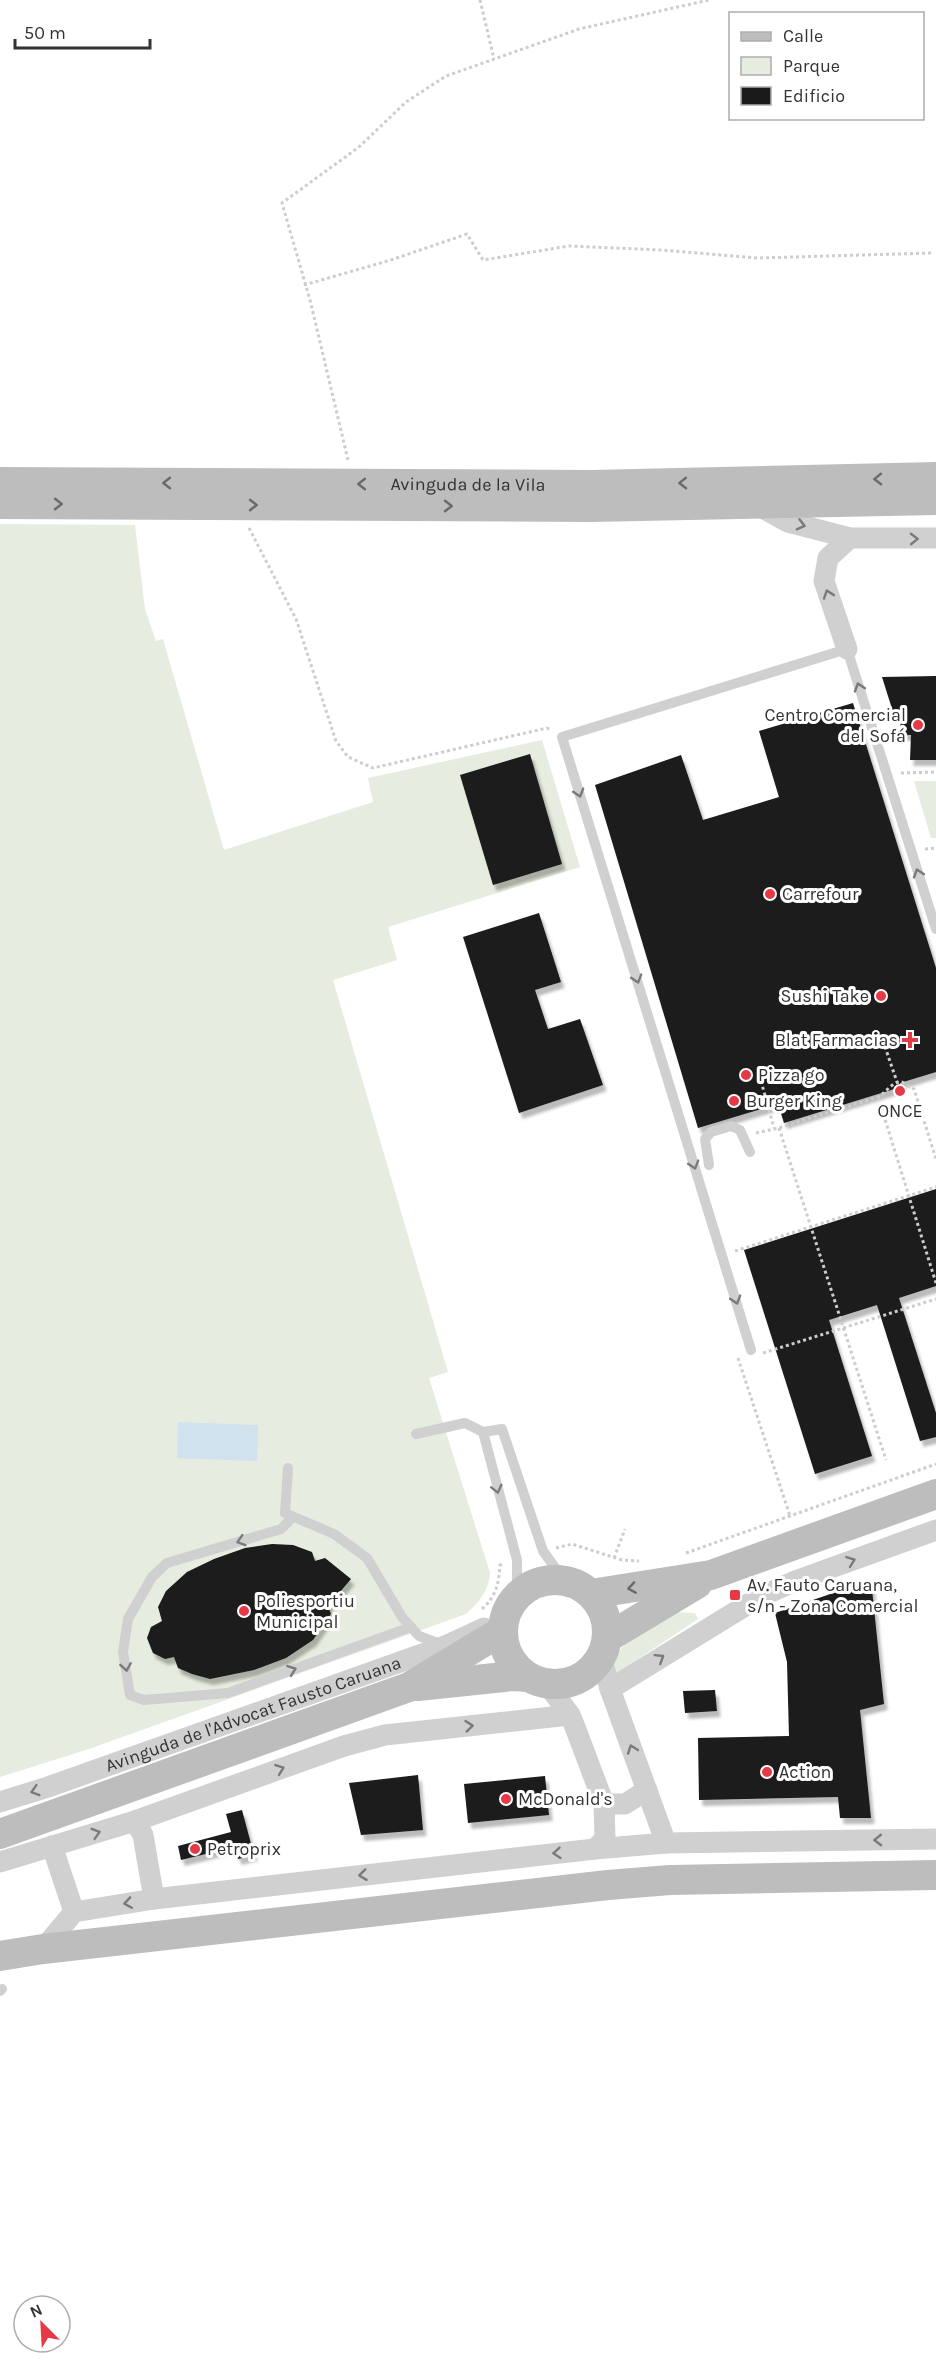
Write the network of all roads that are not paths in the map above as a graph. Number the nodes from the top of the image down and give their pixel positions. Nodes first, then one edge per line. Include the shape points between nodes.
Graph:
1 (936, 477) edge
2 (0, 482) edge
3 (936, 500) edge
4 (0, 504) edge
5 (755, 504) junction
6 (850, 538) junction
7 (936, 538) edge
8 (847, 649) junction
9 (936, 929) edge
10 (750, 1152) dead end
11 (709, 1166) dead end
12 (752, 1355) road end
13 (483, 1432) junction
14 (416, 1434) dead end
15 (288, 1468) dead end
16 (936, 1494) edge
17 (293, 1517) junction
18 (936, 1530) edge
19 (711, 1575) junction
20 (564, 1580) junction
21 (591, 1594) junction
22 (508, 1615) junction
23 (411, 1627) junction
24 (419, 1636) junction
25 (445, 1646) junction
26 (604, 1647) junction
27 (414, 1657) junction
28 (537, 1680) junction
29 (409, 1687) junction
30 (610, 1689) junction
31 (570, 1715) junction
32 (646, 1790) junction
33 (0, 1802) edge
34 (604, 1804) junction
35 (135, 1821) junction
36 (0, 1834) edge
37 (936, 1839) edge
38 (666, 1843) junction
39 (52, 1846) junction
40 (595, 1849) junction
41 (0, 1862) edge
42 (936, 1875) edge
43 (154, 1899) junction
44 (74, 1912) junction
45 (43, 1949) junction
46 (0, 1956) edge

1 -> 2 street, Avinguda de la Vila via 592,485
3 - 5 street, Avinguda de la Vila
4 -> 5 street, Avinguda de la Vila
5 -> 6 street, Avinguda de la Vila via 789,522
6 -> 7 street, Avinguda de la Vila
8 -> 6 street via 824,581 828,558
9 -> 8 lane
8 -> 12 lane via 561,737
10 - 11 lane via 741,1130 731,1126 711,1132 705,1139
13 - 14 lane via 465,1423
13 - 20 lane via 502,1428 543,1551
13 -> 22 lane via 517,1560
15 - 17 lane via 285,1513
16 - 19 street
17 - 23 lane via 333,1534 367,1558
17 -> 23 lane via 281,1530 167,1563 152,1577 128,1619 123,1652 130,1695 144,1700 228,1693
30 -> 18 street via 758,1598
19 -> 21 street
19 - 26 street
20 - 21 street
20 - 22 street via 539,1581
21 - 26 street via 604,1614
22 - 25 street, Avinguda de l'Advocat Fausto Caruana
22 - 28 street via 508,1658
22 - 29 street, Avinguda de l'Advocat Fausto Caruana
23 - 24 lane
24 - 25 lane
24 - 27 lane
25 - 27 street, Avinguda de l'Advocat Fausto Caruana
26 - 28 street via 586,1674 564,1683
26 - 30 street
27 -> 33 street, Avinguda de l'Advocat Fausto Caruana
28 - 29 street, Avinguda de l'Advocat Fausto Caruana via 513,1677
28 - 31 street
29 - 36 street, Avinguda de l'Advocat Fausto Caruana
32 -> 30 street
31 - 34 street
35 -> 31 street via 385,1735
32 - 34 street via 626,1804
32 - 38 street
34 - 40 street via 605,1839
39 -> 35 street
35 - 43 street via 143,1835
37 -> 38 street
38 - 40 street
39 - 41 street
39 - 44 street
40 -> 43 street
42 - 45 street via 649,1881
43 -> 44 street
44 - 45 street
45 - 46 street

